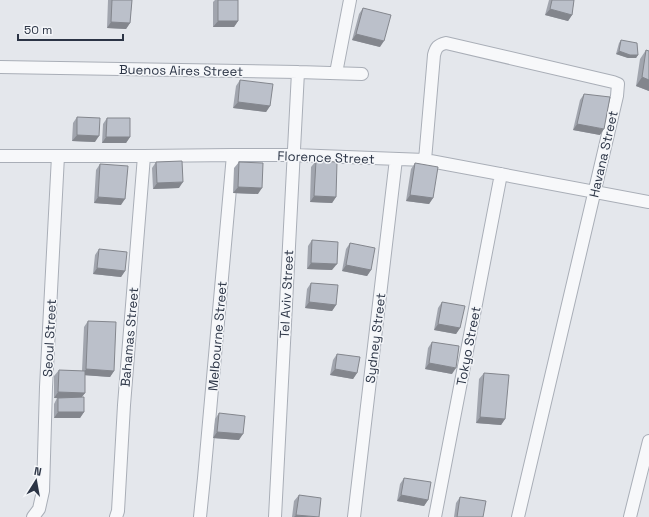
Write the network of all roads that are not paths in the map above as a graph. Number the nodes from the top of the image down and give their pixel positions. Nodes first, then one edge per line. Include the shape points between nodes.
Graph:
1 (350, 0) edge
2 (0, 67) edge
3 (298, 72) junction
4 (336, 73) junction
5 (362, 74) dead end
6 (233, 155) junction
7 (0, 156) edge
8 (58, 156) junction
9 (144, 156) junction
10 (294, 156) junction
11 (396, 159) junction
12 (425, 160) junction
13 (501, 174) junction
14 (594, 191) junction
15 (649, 202) edge
16 (649, 441) edge
17 (33, 517) edge
18 (116, 517) edge
19 (200, 517) edge
20 (275, 517) edge
21 (354, 517) edge
22 (435, 517) edge
23 (518, 517) edge
24 (630, 517) edge

1 - 4 street
2 - 3 street, Buenos Aires Street
3 - 4 street, Buenos Aires Street
3 - 10 street, Tel Aviv Street
4 - 5 street, Buenos Aires Street
6 - 9 street, Florence Street
6 - 10 street, Florence Street
6 - 19 street, Melbourne Street
7 - 8 street, Florence Street
8 - 9 street, Florence Street
8 - 17 street, Seoul Street via 43,491 39,509
9 - 18 street, Bahamas Street
10 - 11 street, Florence Street
10 - 20 street, Tel Aviv Street
11 - 12 street, Florence Street
11 - 21 street, Sydney Street
12 - 13 street, Florence Street
12 - 14 street, Havana Street via 434,55 436,48 446,43 618,84
13 - 14 street, Florence Street
13 - 22 street, Tokyo Street
14 - 15 street, Florence Street
14 - 23 street, Havana Street
16 - 24 street

